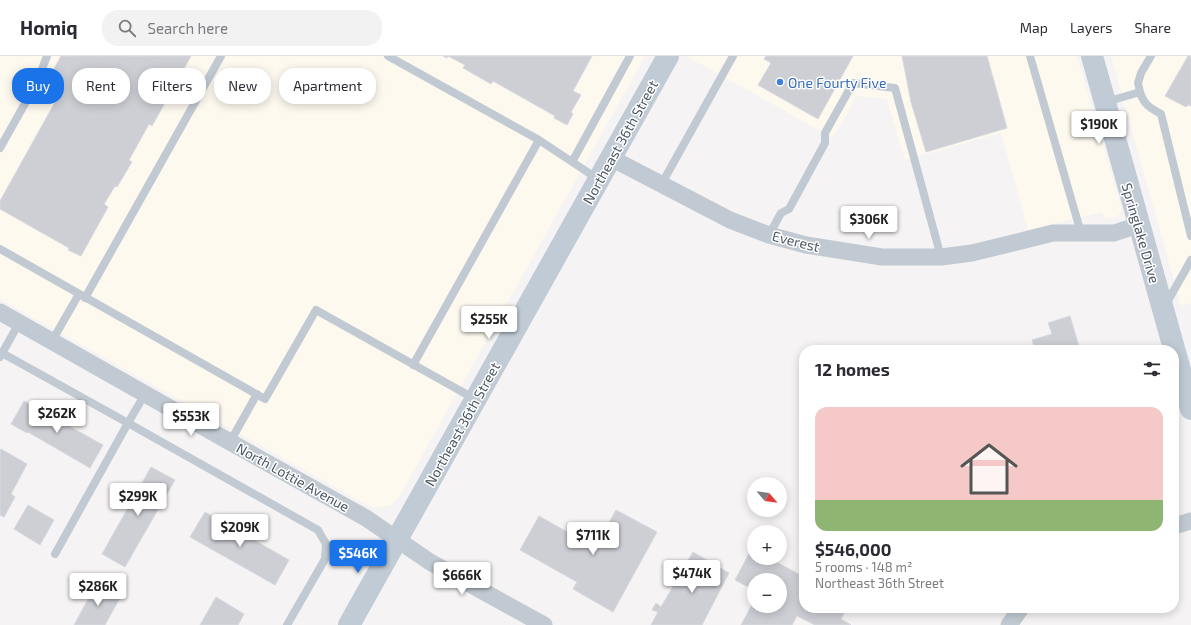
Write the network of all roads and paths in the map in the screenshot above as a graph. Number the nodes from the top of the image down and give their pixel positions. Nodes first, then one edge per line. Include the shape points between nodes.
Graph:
1 (47, 56) edge
2 (221, 56) edge
3 (388, 56) edge
4 (630, 56) edge
5 (733, 56) edge
6 (1030, 56) edge
7 (1092, 56) edge
8 (1150, 56) edge
9 (663, 58) edge
10 (1140, 92) junction
11 (1105, 102) junction
12 (539, 140) junction
13 (0, 148) edge
14 (611, 158) junction
15 (572, 162) junction
16 (598, 180) junction
17 (661, 185) junction
18 (1139, 225) junction
19 (1081, 233) junction
20 (769, 235) junction
21 (1191, 236) edge
22 (0, 249) edge
23 (941, 257) junction
24 (1191, 260) edge
25 (82, 296) junction
26 (1163, 310) junction
27 (0, 312) edge
28 (19, 323) junction
29 (52, 342) junction
30 (1173, 345) edge
31 (1, 355) edge
32 (413, 365) junction
33 (1179, 367) edge
34 (145, 394) junction
35 (257, 394) junction
36 (476, 399) junction
37 (1191, 409) edge
38 (128, 423) junction
39 (230, 442) junction
40 (1191, 522) edge
41 (1179, 525) edge
42 (397, 539) junction
43 (55, 554) dead end
44 (1017, 613) edge
45 (287, 625) edge
46 (349, 625) edge
47 (544, 625) edge
48 (1009, 625) edge

1 - 13 lane via 37,82
2 - 25 lane
3 - 12 lane
4 - 15 lane
5 - 17 lane
6 - 19 lane
7 - 11 main road, Springlake Drive
8 - 10 lane via 1138,83
9 - 14 main road, Northeast 36th Street
10 - 11 lane
10 - 21 lane via 1148,107 1161,114
11 - 18 main road, Springlake Drive
12 - 15 lane
12 - 32 lane
14 - 16 main road, Northeast 36th Street
14 - 17 street, Everest
15 - 16 lane
16 - 36 main road, Northeast 36th Street
17 - 20 street, Everest via 730,220
18 - 19 street, Everest via 1114,233
18 - 26 main road, Springlake Drive
19 - 23 street, Everest via 1053,234 972,253
20 - 23 street, Everest via 806,245 882,257
20 - 23 lane via 781,213 789,209 825,143 825,133 853,83 895,88
22 - 25 lane
24 - 26 lane
25 - 29 lane
25 - 35 lane
26 - 30 main road, Springlake Drive
27 - 28 street, North Lottie Avenue
28 - 29 street, North Lottie Avenue
28 - 31 lane
29 - 34 street, North Lottie Avenue
31 - 38 lane
32 - 35 lane via 316,310 266,399
32 - 36 lane
33 - 37 main road, Springlake Drive
34 - 38 lane
34 - 39 street, North Lottie Avenue
35 - 39 lane
36 - 42 main road, Northeast 36th Street
38 - 43 lane
38 - 45 lane via 318,530 326,544 325,558
39 - 42 street, North Lottie Avenue via 366,518
40 - 41 street
42 - 46 main road, Northeast 36th Street
42 - 47 street, North Lottie Avenue via 430,562
44 - 48 street

